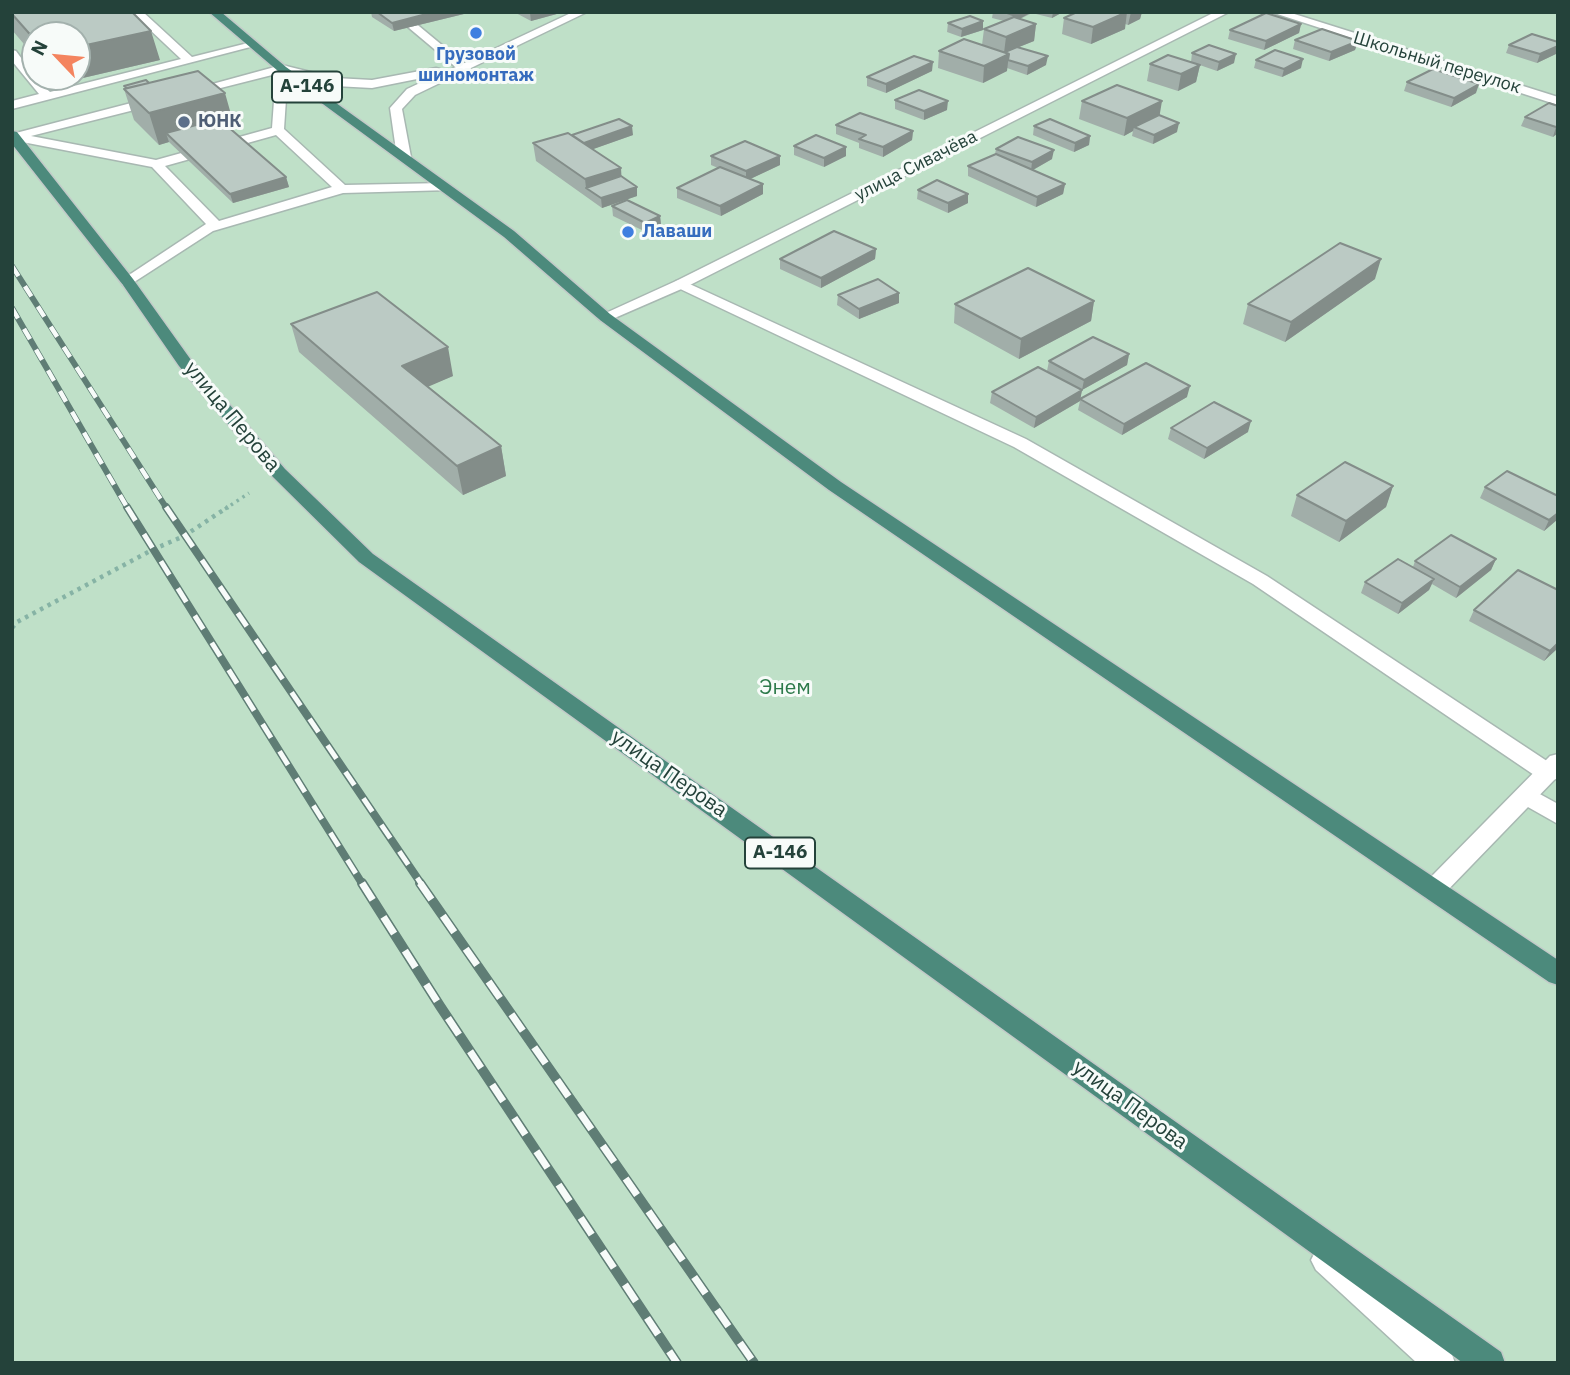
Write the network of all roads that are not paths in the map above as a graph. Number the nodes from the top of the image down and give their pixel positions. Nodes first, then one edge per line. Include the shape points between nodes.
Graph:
1 (136, 12) edge
2 (214, 12) edge
3 (395, 12) edge
4 (582, 12) edge
5 (1224, 12) edge
6 (1276, 12) edge
7 (252, 45) junction
8 (12, 53) edge
9 (190, 61) junction
10 (462, 67) junction
11 (282, 69) junction
12 (47, 96) junction
13 (1558, 101) edge
14 (12, 105) edge
15 (278, 130) junction
16 (13, 136) edge
17 (404, 157) junction
18 (156, 164) junction
19 (445, 187) junction
20 (342, 189) junction
21 (216, 226) junction
22 (128, 282) junction
23 (681, 284) junction
24 (605, 317) junction
25 (1553, 767) edge
26 (1527, 796) junction
27 (1558, 815) edge
28 (1433, 890) junction
29 (1558, 974) edge
30 (1243, 1186) junction
31 (1440, 1363) edge
32 (1490, 1363) edge

1 - 9 street
2 - 7 highway, А-146
3 - 10 street
4 - 10 street
5 - 23 street, улица Сивачёва
6 - 13 street, Школьный переулок
7 - 9 street
7 - 11 highway, А-146
8 - 12 street
9 - 12 street
10 - 11 street via 372,84 335,82
10 - 17 street via 411,92 396,108
11 - 15 street
11 - 16 street
11 - 17 highway, А-146
12 - 14 street
15 - 18 street
15 - 20 street
16 - 18 street
16 - 22 highway, улица Перова / А-146
17 - 19 highway, А-146
18 - 21 street
19 - 20 street
19 - 24 highway, А-146 via 509,234
20 - 21 street
21 - 22 street
22 - 30 highway, улица Перова / А-146 via 185,363 279,473 377,566
23 - 24 street, улица Сивачёва
23 - 25 street via 1020,443 1260,580
24 - 28 highway, А-146 via 835,486
25 - 26 street
26 - 27 street
26 - 28 street
28 - 29 highway, А-146
30 - 31 street
30 - 32 highway, улица Перова / А-146

